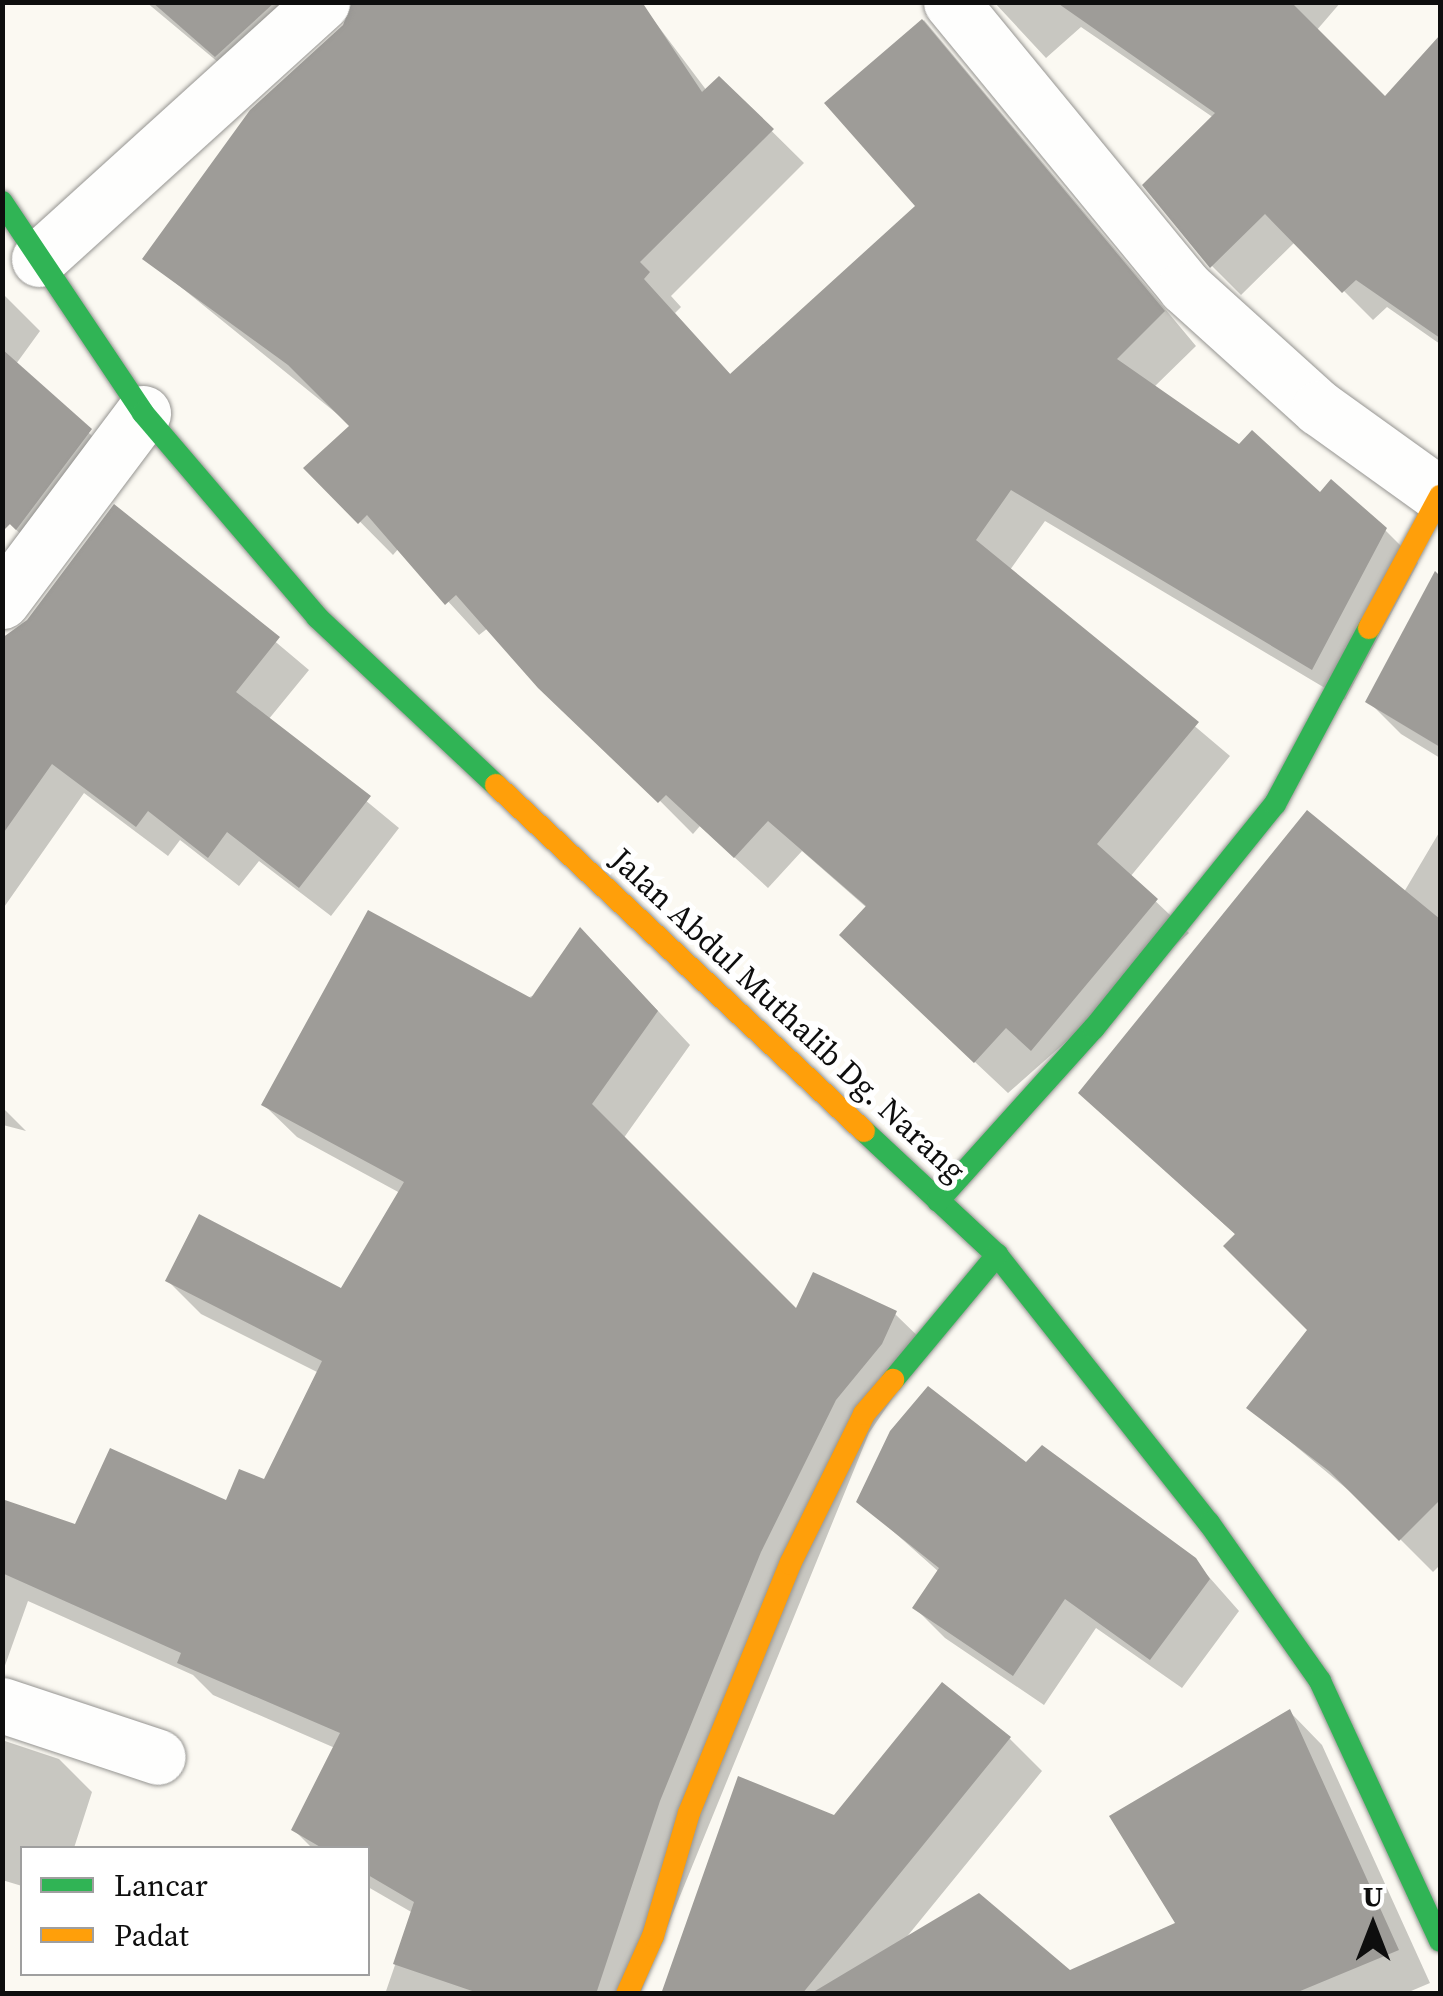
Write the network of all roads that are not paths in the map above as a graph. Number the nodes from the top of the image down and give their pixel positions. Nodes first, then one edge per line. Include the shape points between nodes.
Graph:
1 (322, 2) edge
2 (951, 2) edge
3 (2, 202) edge
4 (39, 259) junction
5 (143, 413) junction
6 (1440, 496) edge
7 (2, 602) edge
8 (938, 1201) junction
9 (997, 1256) junction
10 (2, 1705) edge
11 (158, 1757) dead end
12 (1440, 1941) edge
13 (627, 1994) edge

1 - 4 street
2 - 6 street via 1185,288 1319,408
3 - 4 main road, Jalan Abdul Muthalib Dg. Narang
4 - 5 main road, Jalan Abdul Muthalib Dg. Narang
5 - 7 street
5 - 8 main road, Jalan Abdul Muthalib Dg. Narang via 317,617
6 - 8 main road via 1275,804 1094,1028
8 - 9 main road, Jalan Abdul Muthalib Dg. Narang
9 - 12 main road, Jalan Abdul Muthalib Dg. Narang via 1210,1523 1320,1680
9 - 13 main road via 864,1414 790,1564 688,1813 653,1936
10 - 11 street

